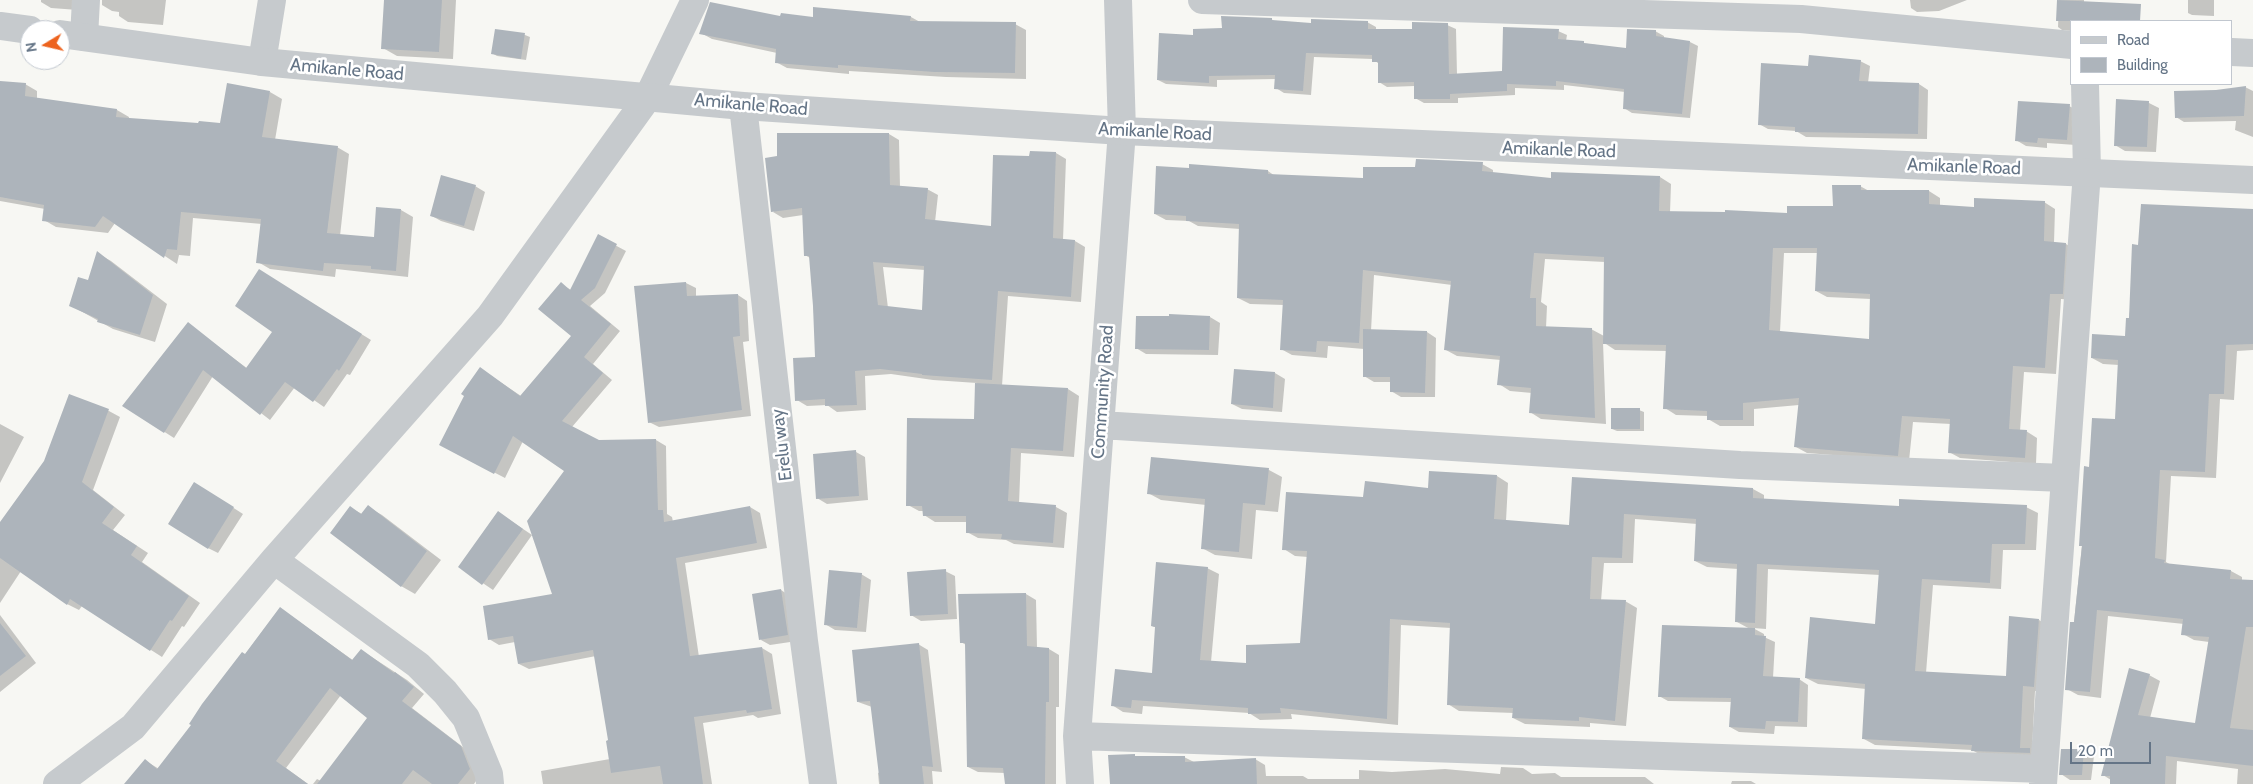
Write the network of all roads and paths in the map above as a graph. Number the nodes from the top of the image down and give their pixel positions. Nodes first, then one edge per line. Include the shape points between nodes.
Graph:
1 (86, 0) edge
2 (272, 0) edge
3 (695, 0) edge
4 (1118, 0) edge
5 (1202, 0) edge
6 (0, 26) edge
7 (20, 29) edge
8 (72, 36) edge
9 (2070, 45) edge
10 (2233, 52) edge
11 (2253, 53) edge
12 (262, 62) junction
13 (2085, 85) edge
14 (648, 97) junction
15 (743, 106) junction
16 (1122, 131) junction
17 (2087, 172) junction
18 (2253, 180) edge
19 (1101, 425) junction
20 (2064, 478) junction
21 (274, 560) junction
22 (1077, 736) junction
23 (2044, 777) edge
24 (486, 780) edge
25 (57, 784) edge
26 (823, 784) edge
27 (1080, 784) edge

1 - 8 street
2 - 12 street
3 - 14 street
4 - 16 street, Community Road
5 - 9 street via 1802,19
6 - 7 street
8 - 12 street, Amikanle Road
10 - 11 street
12 - 14 street, Amikanle Road
13 - 17 street
14 - 15 street, Amikanle Road
14 - 21 street via 490,316
15 - 16 street, Amikanle Road
15 - 26 street, Erelu way
16 - 17 street, Amikanle Road
16 - 19 street, Community Road
17 - 18 street, Amikanle Road
17 - 20 street
19 - 20 street via 1740,464
19 - 22 street, Community Road
20 - 23 street
21 - 24 street via 418,665 438,685 466,718
21 - 25 street via 134,727
22 - 23 street
22 - 27 street, Community Road

